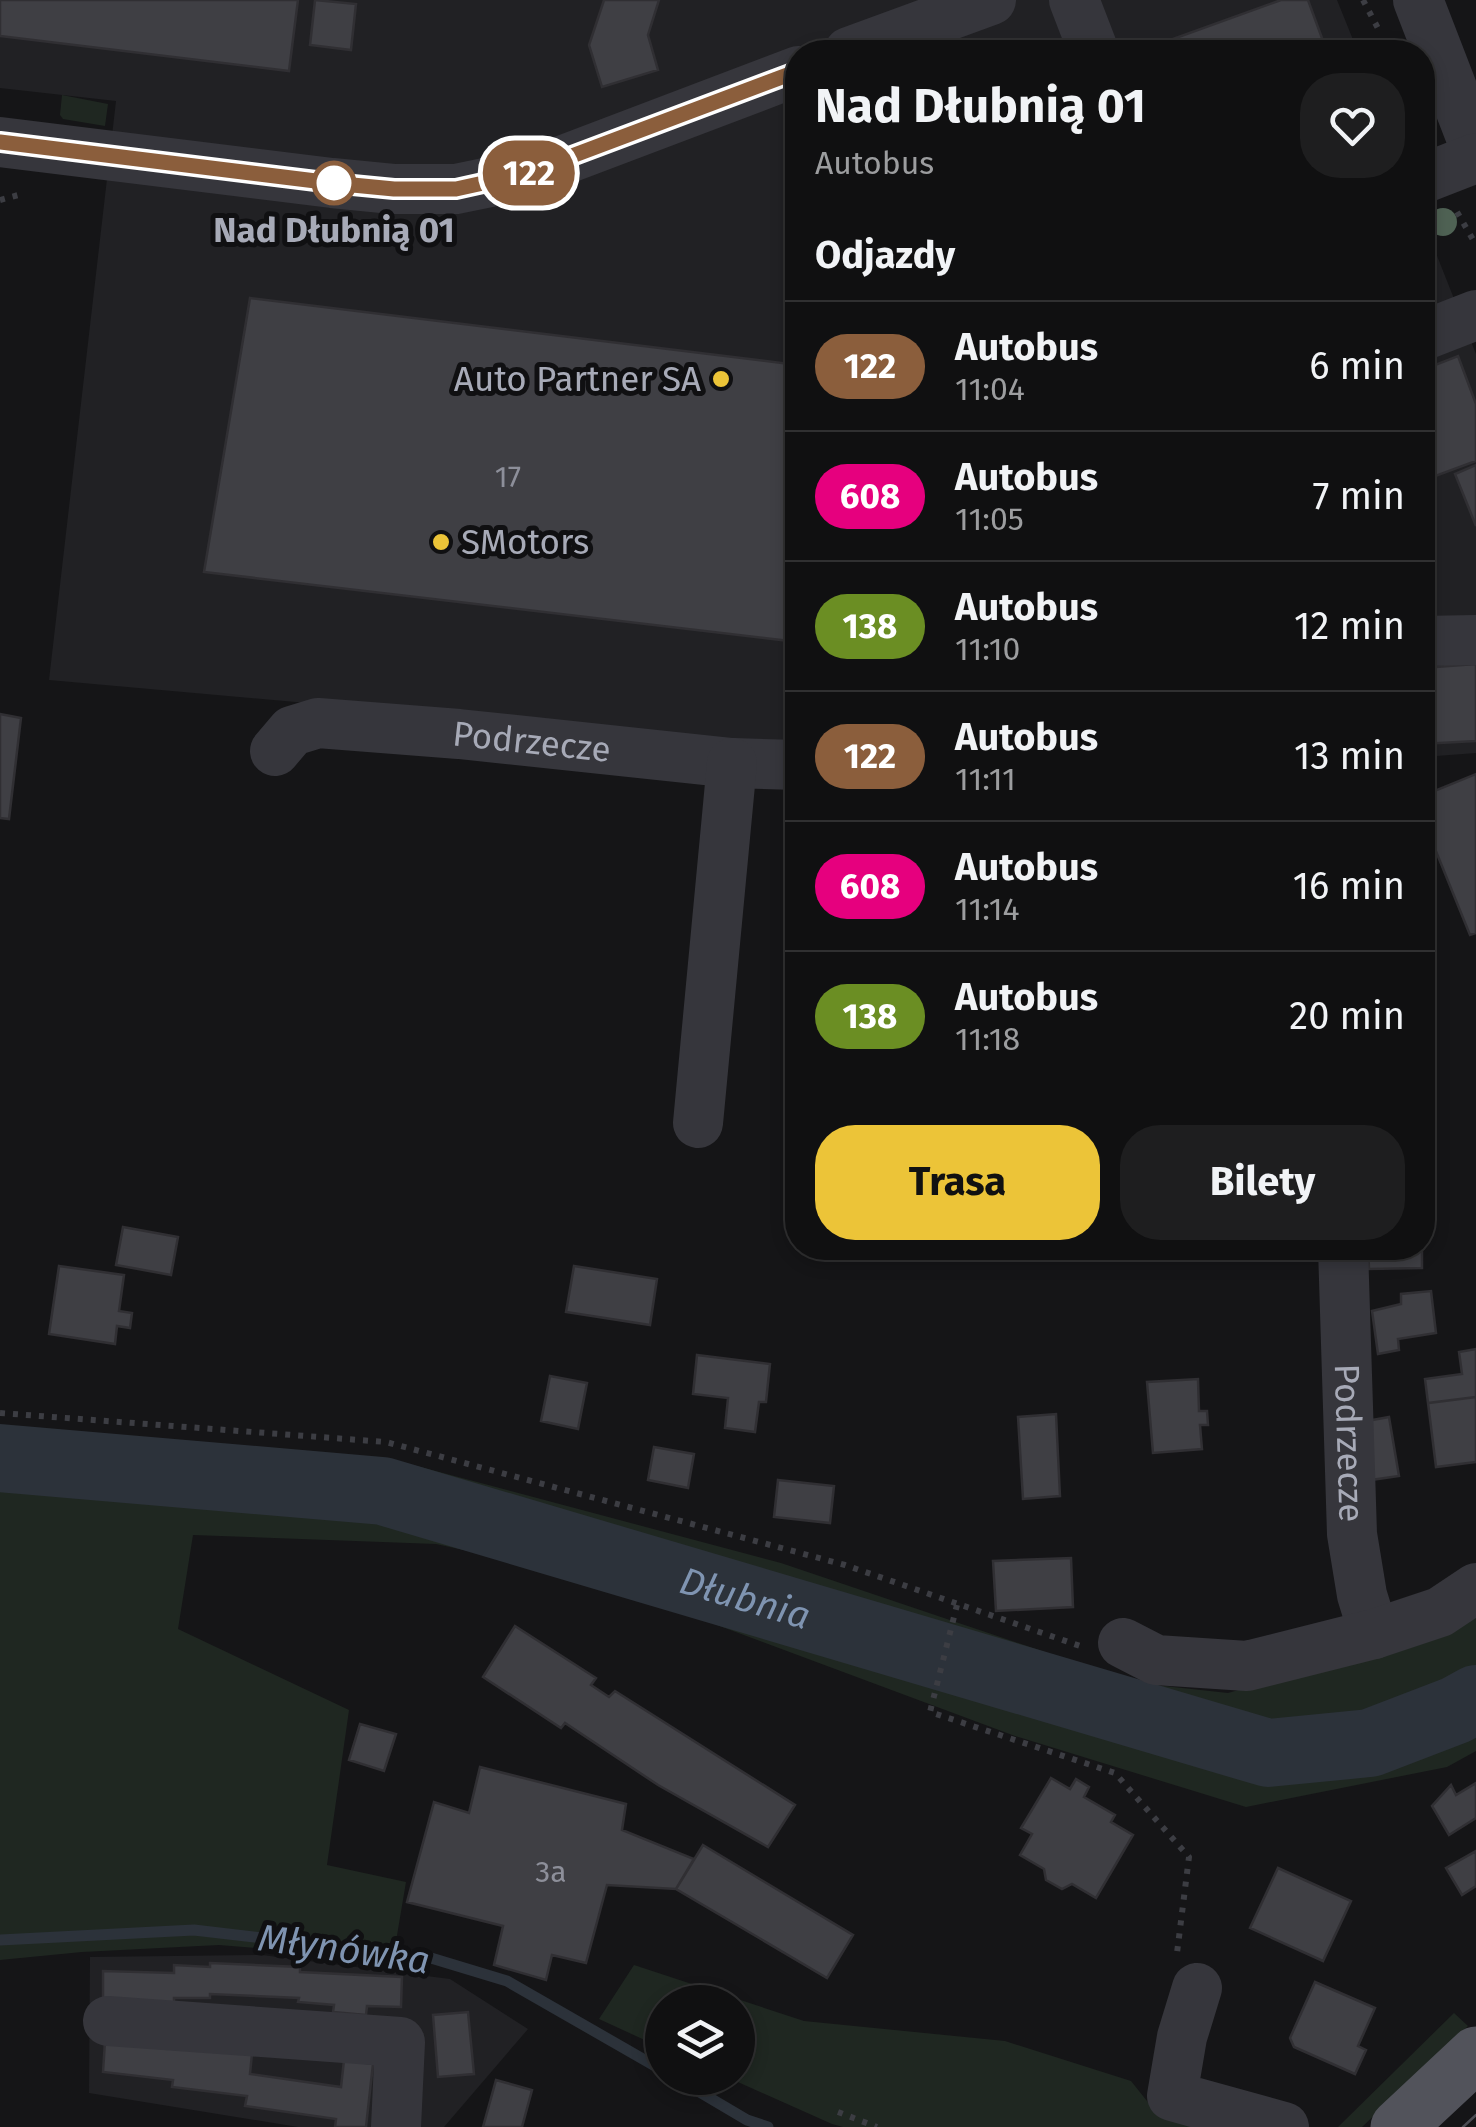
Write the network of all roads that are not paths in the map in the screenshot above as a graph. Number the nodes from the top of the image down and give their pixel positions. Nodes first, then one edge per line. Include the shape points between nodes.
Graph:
1 (991, 0) edge
2 (1074, 0) edge
3 (1418, 0) edge
4 (882, 40) edge
5 (1089, 40) edge
6 (1433, 40) edge
7 (1435, 44) edge
8 (785, 77) edge
9 (0, 142) edge
10 (1476, 150) edge
11 (1476, 314) edge
12 (1435, 331) edge
13 (1435, 640) edge
14 (1476, 640) edge
15 (275, 751) dead end
16 (732, 763) junction
17 (785, 764) edge
18 (698, 1122) dead end
19 (1343, 1260) edge
20 (1476, 1588) edge
21 (1374, 1634) junction
22 (1123, 1643) road end
23 (1187, 1976) road end
24 (108, 2021) dead end
25 (1476, 2054) edge
26 (396, 2127) edge
27 (1284, 2127) edge
28 (1398, 2127) edge

1 - 4 street
2 - 5 street
3 - 6 street
7 - 10 street
8 - 9 street via 524,174 456,189 378,188
11 - 12 street
13 - 14 street
15 - 16 street, Podrzecze via 292,731 318,723
16 - 17 street, Podrzecze
16 - 18 street
19 - 21 street, Podrzecze via 1352,1534
20 - 21 street via 1440,1612
21 - 22 street via 1248,1666 1156,1660
23 - 27 street via 1172,2096
24 - 26 street via 400,2042
25 - 28 main road

